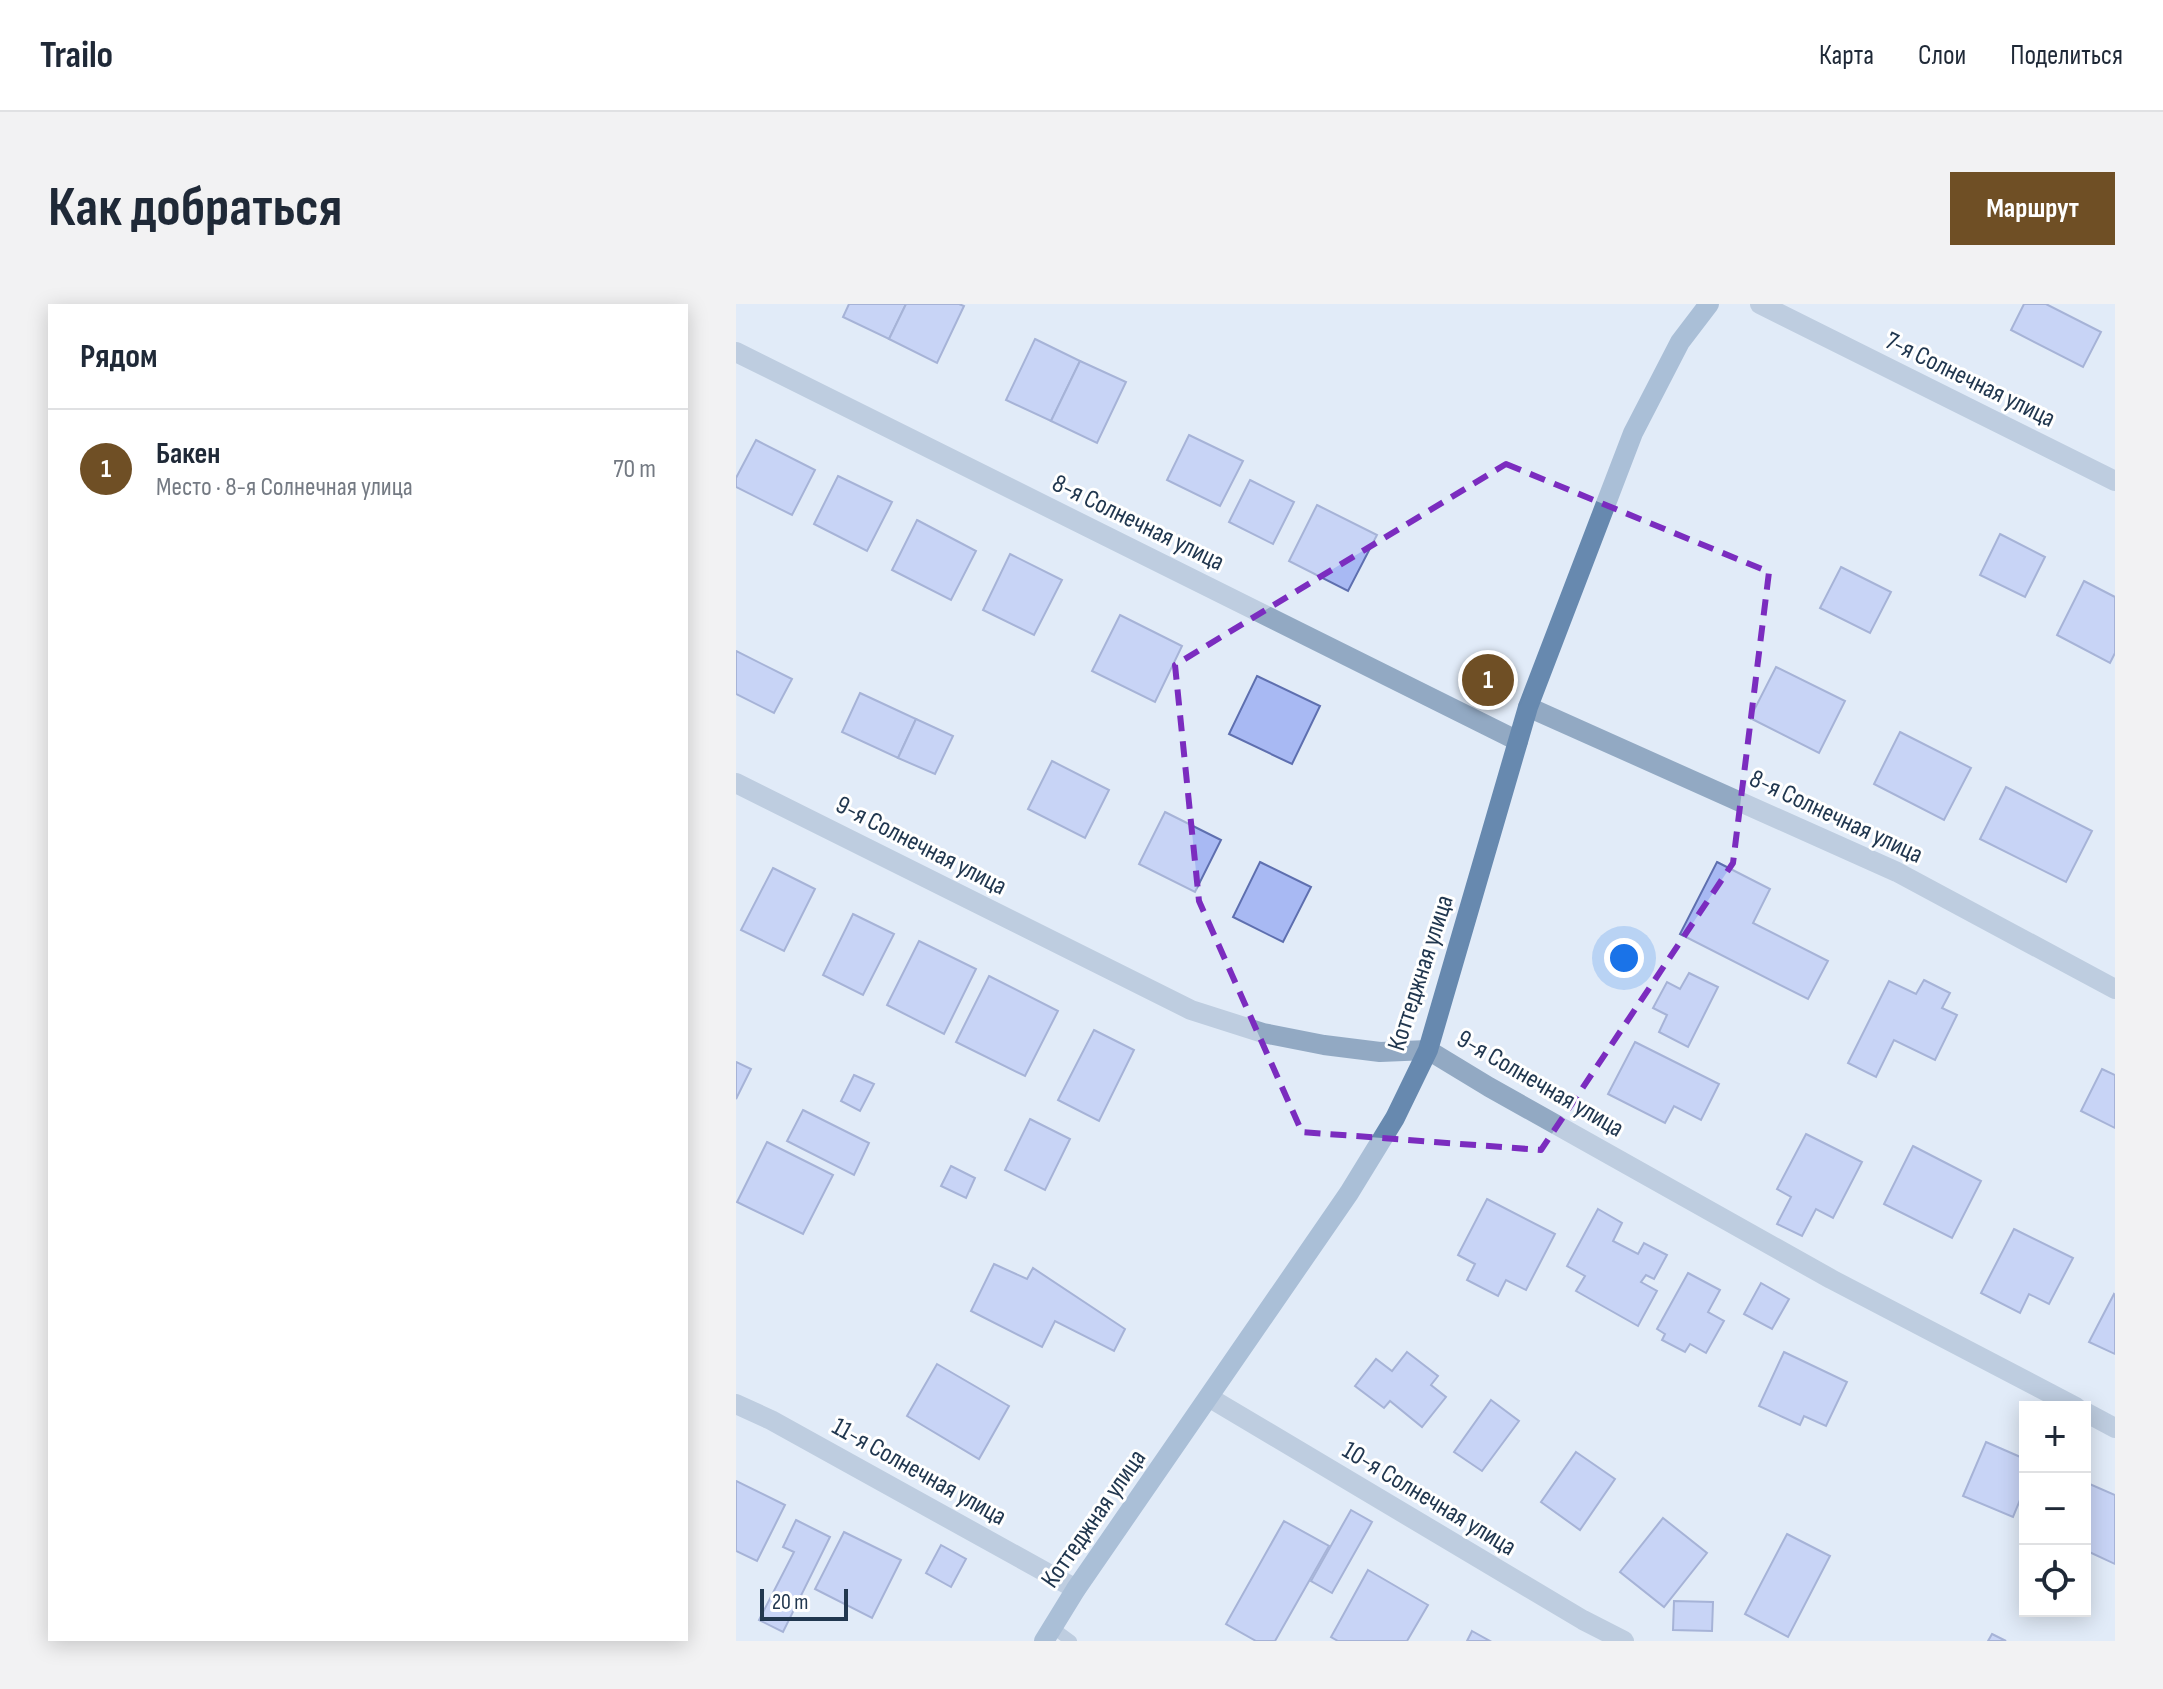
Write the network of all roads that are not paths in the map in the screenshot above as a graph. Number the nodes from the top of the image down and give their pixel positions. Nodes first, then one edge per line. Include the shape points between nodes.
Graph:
1 (1709, 304) edge
2 (1760, 304) edge
3 (736, 352) edge
4 (2115, 481) edge
5 (1528, 707) junction
6 (1518, 741) junction
7 (736, 783) edge
8 (2115, 989) edge
9 (1428, 1050) junction
10 (1210, 1398) junction
11 (2065, 1401) edge
12 (736, 1404) edge
13 (2091, 1415) edge
14 (2115, 1428) edge
15 (1076, 1589) junction
16 (1048, 1634) edge
17 (1071, 1641) edge
18 (1624, 1641) edge

1 - 5 street, Коттеджная улица via 1680,342 1633,433
2 - 4 street, 7-я Солнечная улица
3 - 6 street, 8-я Солнечная улица
5 - 6 street, Коттеджная улица
5 - 8 street, 8-я Солнечная улица via 1897,872
6 - 9 street, Коттеджная улица
7 - 9 street, 9-я Солнечная улица via 1191,1010 1324,1045 1380,1052
9 - 10 street, Коттеджная улица via 1349,1193
9 - 11 street, 9-я Солнечная улица via 1831,1279
10 - 15 street, Коттеджная улица
10 - 18 street, 10-я Солнечная улица
12 - 15 street, 11-я Солнечная улица
13 - 14 street
15 - 16 street, Коттеджная улица
16 - 17 lane

